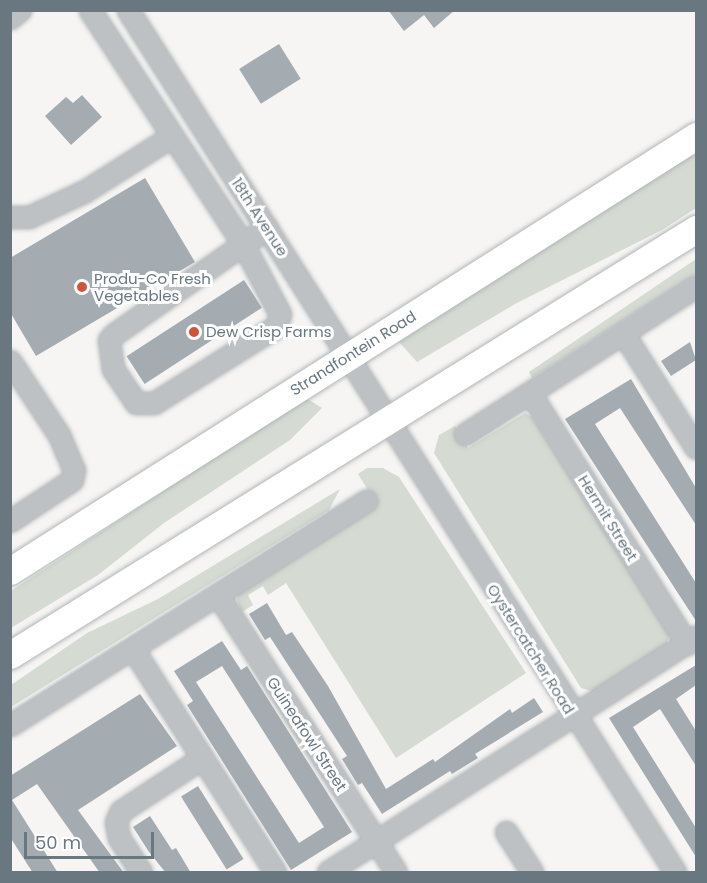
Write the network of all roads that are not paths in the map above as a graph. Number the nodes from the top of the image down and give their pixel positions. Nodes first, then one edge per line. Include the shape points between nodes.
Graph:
1 (20, 10) edge
2 (90, 10) edge
3 (128, 10) edge
4 (10, 18) edge
5 (172, 136) junction
6 (696, 136) edge
7 (10, 217) edge
8 (267, 228) junction
9 (696, 229) edge
10 (243, 244) junction
11 (696, 286) edge
12 (623, 333) junction
13 (348, 356) junction
14 (10, 360) edge
15 (530, 393) junction
16 (390, 423) junction
17 (465, 434) dead end
18 (695, 443) edge
19 (366, 501) dead end
20 (10, 520) edge
21 (10, 571) edge
22 (218, 595) junction
23 (692, 640) edge
24 (133, 649) junction
25 (10, 655) edge
26 (574, 718) junction
27 (10, 725) edge
28 (202, 758) junction
29 (506, 832) dead end
30 (376, 842) junction
31 (141, 873) edge
32 (275, 873) edge
33 (328, 873) edge
34 (396, 873) edge
35 (532, 873) edge
36 (675, 873) edge

1 - 4 street
2 - 5 street
3 - 8 street, 18th Avenue
5 - 7 street via 85,191 29,217
5 - 10 street
6 - 13 main road, Strandfontein Road
8 - 10 street
8 - 13 street, 18th Avenue
9 - 16 main road
10 - 10 street via 109,340 113,369 136,403 154,403 277,326 278,306
11 - 12 street
12 - 15 street
12 - 18 street
13 - 16 street, 18th Avenue
13 - 21 main road, Strandfontein Road
14 - 20 street via 59,435 74,470 72,480
15 - 17 street
15 - 23 street, Hermit Street
16 - 25 main road
16 - 26 street, Oystercatcher Road
19 - 22 street
22 - 24 street
22 - 30 street, Guineafowl Street
23 - 26 street
24 - 27 street
24 - 28 street
26 - 30 street
26 - 36 street, Oystercatcher Road
28 - 31 street via 121,811 116,822 119,838
28 - 32 street
29 - 35 street
30 - 33 street
30 - 34 street, Guineafowl Street

